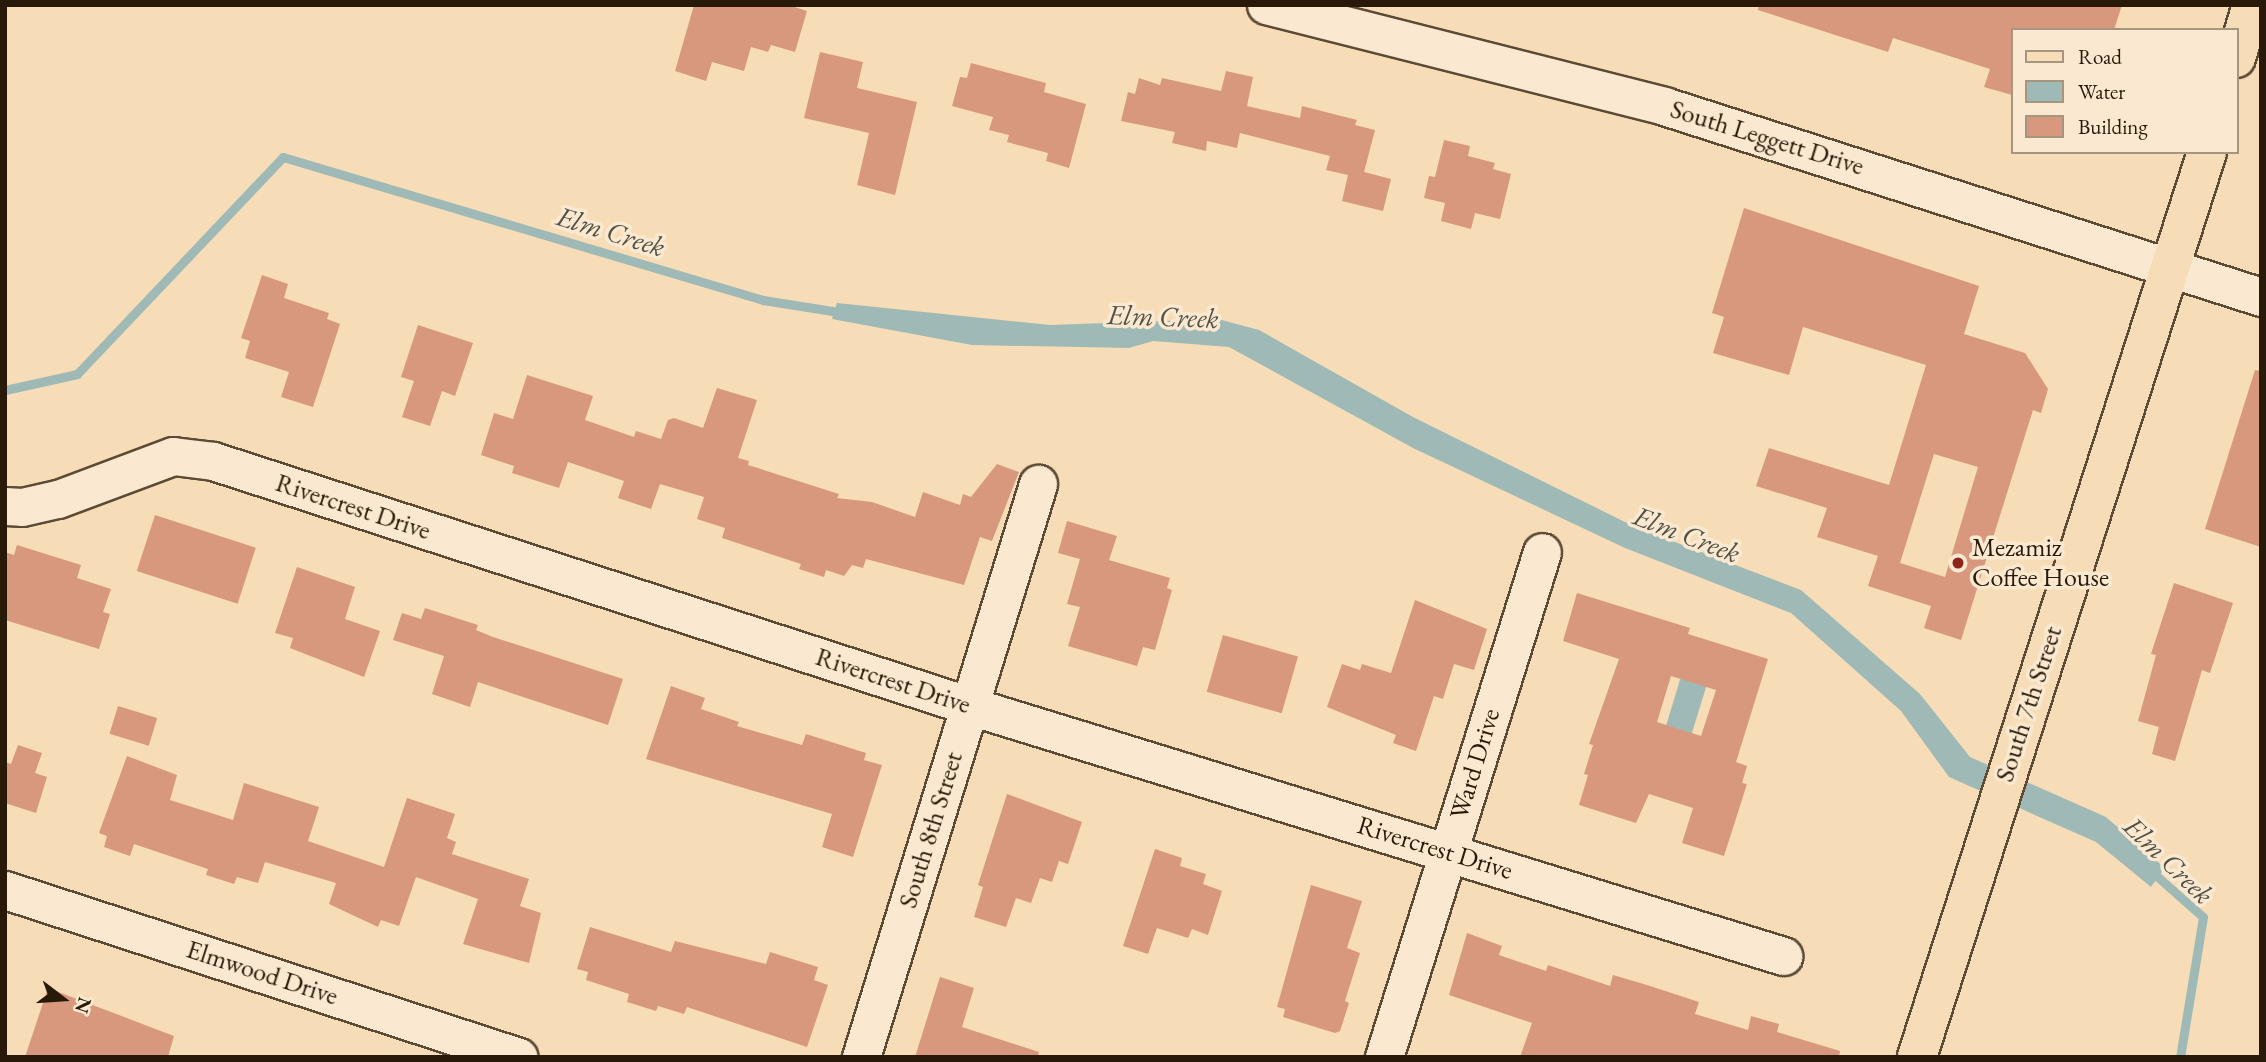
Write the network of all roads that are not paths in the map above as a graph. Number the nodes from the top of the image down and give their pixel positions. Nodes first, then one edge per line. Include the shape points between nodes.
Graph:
1 (1266, 5) edge
2 (2252, 5) edge
3 (2238, 51) edge
4 (2206, 154) edge
5 (2171, 268) junction
6 (2261, 297) edge
7 (1038, 484) dead end
8 (5, 506) edge
9 (1542, 552) dead end
10 (970, 706) junction
11 (1448, 851) junction
12 (5, 890) edge
13 (1783, 956) dead end
14 (519, 1057) edge
15 (861, 1057) edge
16 (1384, 1057) edge
17 (1917, 1057) edge

1 - 5 street, South Leggett Drive via 1664,106
2 - 3 main road
4 - 5 main road, South 7th Street
5 - 6 street, South Leggett Drive
5 - 17 main road, South 7th Street
7 - 10 street, South 8th Street
8 - 10 street, Rivercrest Drive via 58,499 154,460 189,456
9 - 11 street, Ward Drive
10 - 11 street, Rivercrest Drive
10 - 15 street, South 8th Street
11 - 13 street, Rivercrest Drive
11 - 16 street, Ward Drive
12 - 14 street, Elmwood Drive

